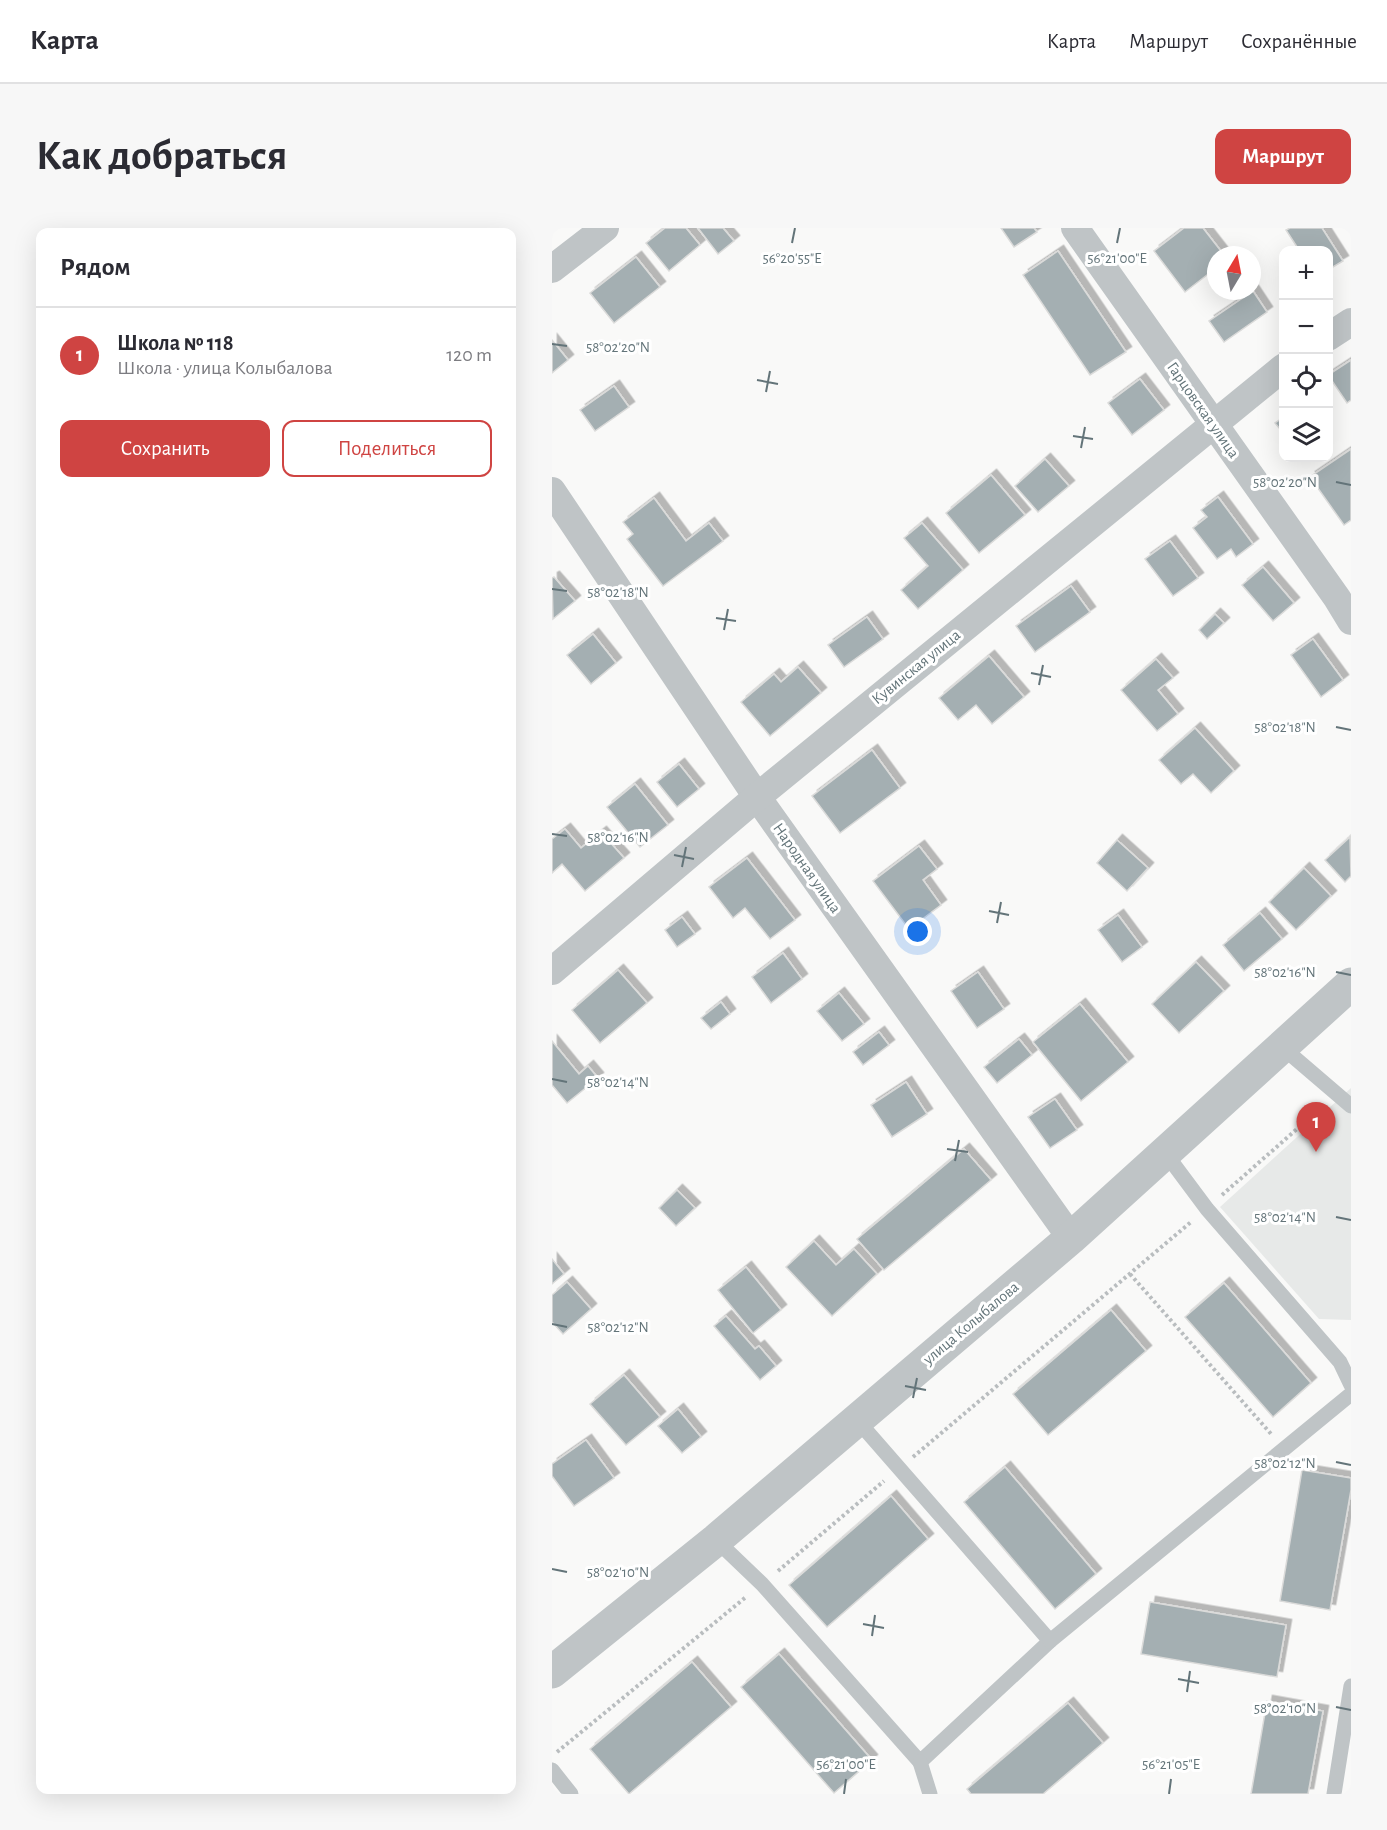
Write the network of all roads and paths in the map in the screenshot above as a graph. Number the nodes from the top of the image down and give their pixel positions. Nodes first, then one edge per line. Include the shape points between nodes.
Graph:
1 (605, 228) edge
2 (1075, 228) edge
3 (552, 269) edge
4 (1351, 322) edge
5 (1333, 334) edge
6 (1279, 371) edge
7 (1213, 424) junction
8 (552, 491) edge
9 (1351, 621) edge
10 (757, 797) junction
11 (552, 971) edge
12 (1351, 984) edge
13 (1282, 1047) junction
14 (1337, 1094) junction
15 (1351, 1106) edge
16 (1166, 1154) junction
17 (1207, 1209) junction
18 (1071, 1239) junction
19 (1130, 1274) junction
20 (1351, 1385) edge
21 (1351, 1394) edge
22 (857, 1420) junction
23 (1285, 1449) junction
24 (899, 1468) junction
25 (716, 1540) junction
26 (762, 1584) junction
27 (1050, 1641) junction
28 (552, 1672) edge
29 (1351, 1686) edge
30 (552, 1756) edge
31 (920, 1761) junction
32 (552, 1770) edge
33 (1344, 1778) edge
34 (571, 1794) edge
35 (930, 1794) edge
36 (1334, 1794) edge

1 - 3 street
2 - 7 street, Гарцовская улица
4 - 5 street
6 - 7 street, Кувинская улица
7 - 9 street, Гарцовская улица
7 - 10 street, Кувинская улица
8 - 10 street, Народная улица
10 - 11 street, Кувинская улица
10 - 18 street, Народная улица
12 - 13 street, улица Колыбалова
13 - 14 lane
13 - 16 street, улица Колыбалова
14 - 15 lane
14 - 17 path
16 - 17 lane
16 - 18 street, улица Колыбалова
17 - 19 path
17 - 20 lane via 1341,1362
18 - 22 street, улица Колыбалова
19 - 23 path
19 - 24 path
21 - 23 lane
22 - 24 lane
22 - 25 street, улица Колыбалова
23 - 27 lane
24 - 26 path
24 - 27 lane
25 - 26 lane
25 - 28 street, улица Колыбалова
26 - 30 path
26 - 31 lane
27 - 31 lane
29 - 33 lane
31 - 35 lane
32 - 34 lane
33 - 36 lane

